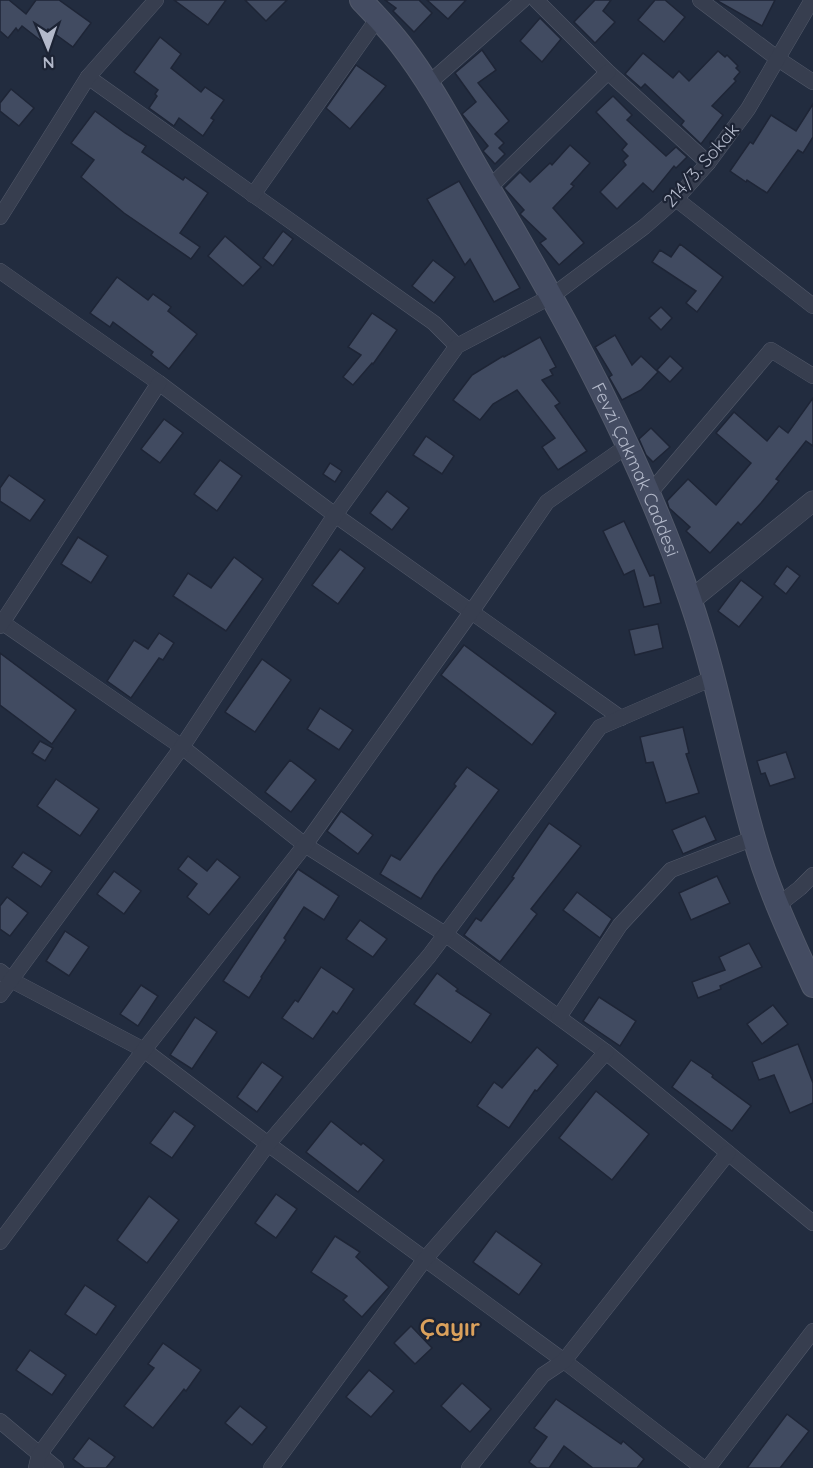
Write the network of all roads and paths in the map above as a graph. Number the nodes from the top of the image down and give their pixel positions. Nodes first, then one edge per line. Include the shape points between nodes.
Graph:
1 (156, 0) edge
2 (361, 0) edge
3 (523, 0) edge
4 (536, 0) edge
5 (700, 0) edge
6 (812, 0) edge
7 (378, 18) junction
8 (778, 59) junction
9 (608, 72) junction
10 (88, 77) junction
11 (813, 82) edge
12 (428, 84) junction
13 (708, 163) junction
14 (489, 188) junction
15 (253, 195) junction
16 (676, 198) junction
17 (0, 217) edge
18 (0, 271) edge
19 (552, 296) junction
20 (813, 306) edge
21 (457, 346) junction
22 (810, 368) edge
23 (159, 383) junction
24 (627, 446) junction
25 (649, 494) junction
26 (813, 501) edge
27 (335, 515) junction
28 (691, 600) junction
29 (472, 611) junction
30 (1, 623) edge
31 (713, 678) junction
32 (621, 718) junction
33 (182, 747) junction
34 (754, 838) junction
35 (305, 845) junction
36 (813, 875) edge
37 (777, 906) junction
38 (445, 934) junction
39 (6, 976) edge
40 (813, 986) edge
41 (0, 995) edge
42 (559, 1017) junction
43 (144, 1050) junction
44 (606, 1052) junction
45 (267, 1144) junction
46 (728, 1153) junction
47 (813, 1223) edge
48 (0, 1242) edge
49 (425, 1259) junction
50 (813, 1331) edge
51 (564, 1361) junction
52 (0, 1421) edge
53 (38, 1461) edge
54 (56, 1468) edge
55 (271, 1468) edge
56 (469, 1468) edge
57 (703, 1468) edge
58 (708, 1468) edge

1 - 10 street
2 - 7 main road, Fevzi Çakmak Caddesi
3 - 12 street
4 - 9 street
5 - 8 street
6 - 8 street, 214/3. Sokak
7 - 12 main road, Fevzi Çakmak Caddesi
7 - 15 street
8 - 11 street
8 - 13 street, 214/3. Sokak via 748,110
9 - 13 street
9 - 14 street
10 - 15 street
10 - 17 street
12 - 14 main road, Fevzi Çakmak Caddesi
13 - 16 street, 214/3. Sokak
14 - 19 main road, Fevzi Çakmak Caddesi
15 - 21 street via 434,323
16 - 19 street, 214/3. Sokak
16 - 20 street
18 - 23 street
19 - 21 street, 214/3. Sokak
19 - 24 main road, Fevzi Çakmak Caddesi
21 - 27 street
22 - 25 street via 771,350
23 - 27 street
23 - 30 street
24 - 25 main road, Fevzi Çakmak Caddesi
24 - 29 street via 547,502
25 - 28 main road, Fevzi Çakmak Caddesi
26 - 28 street
27 - 29 street
27 - 33 street
28 - 31 main road, Fevzi Çakmak Caddesi
29 - 32 street
29 - 35 street
30 - 33 street
31 - 32 street
31 - 34 main road, Fevzi Çakmak Caddesi
32 - 38 street via 600,727
33 - 35 street
33 - 39 street
34 - 37 main road, Fevzi Çakmak Caddesi
34 - 42 street via 671,870 620,925
35 - 38 street
35 - 43 street
36 - 37 street
37 - 40 main road, Fevzi Çakmak Caddesi
38 - 42 street
38 - 45 street
39 - 41 street
39 - 43 street
42 - 44 street
43 - 45 street
43 - 48 street
44 - 46 street
44 - 49 street
45 - 49 street
45 - 53 street
46 - 47 street
46 - 51 street
49 - 51 street
49 - 55 street
50 - 58 street
51 - 56 street via 543,1375
51 - 57 street
52 - 53 street
53 - 54 street

